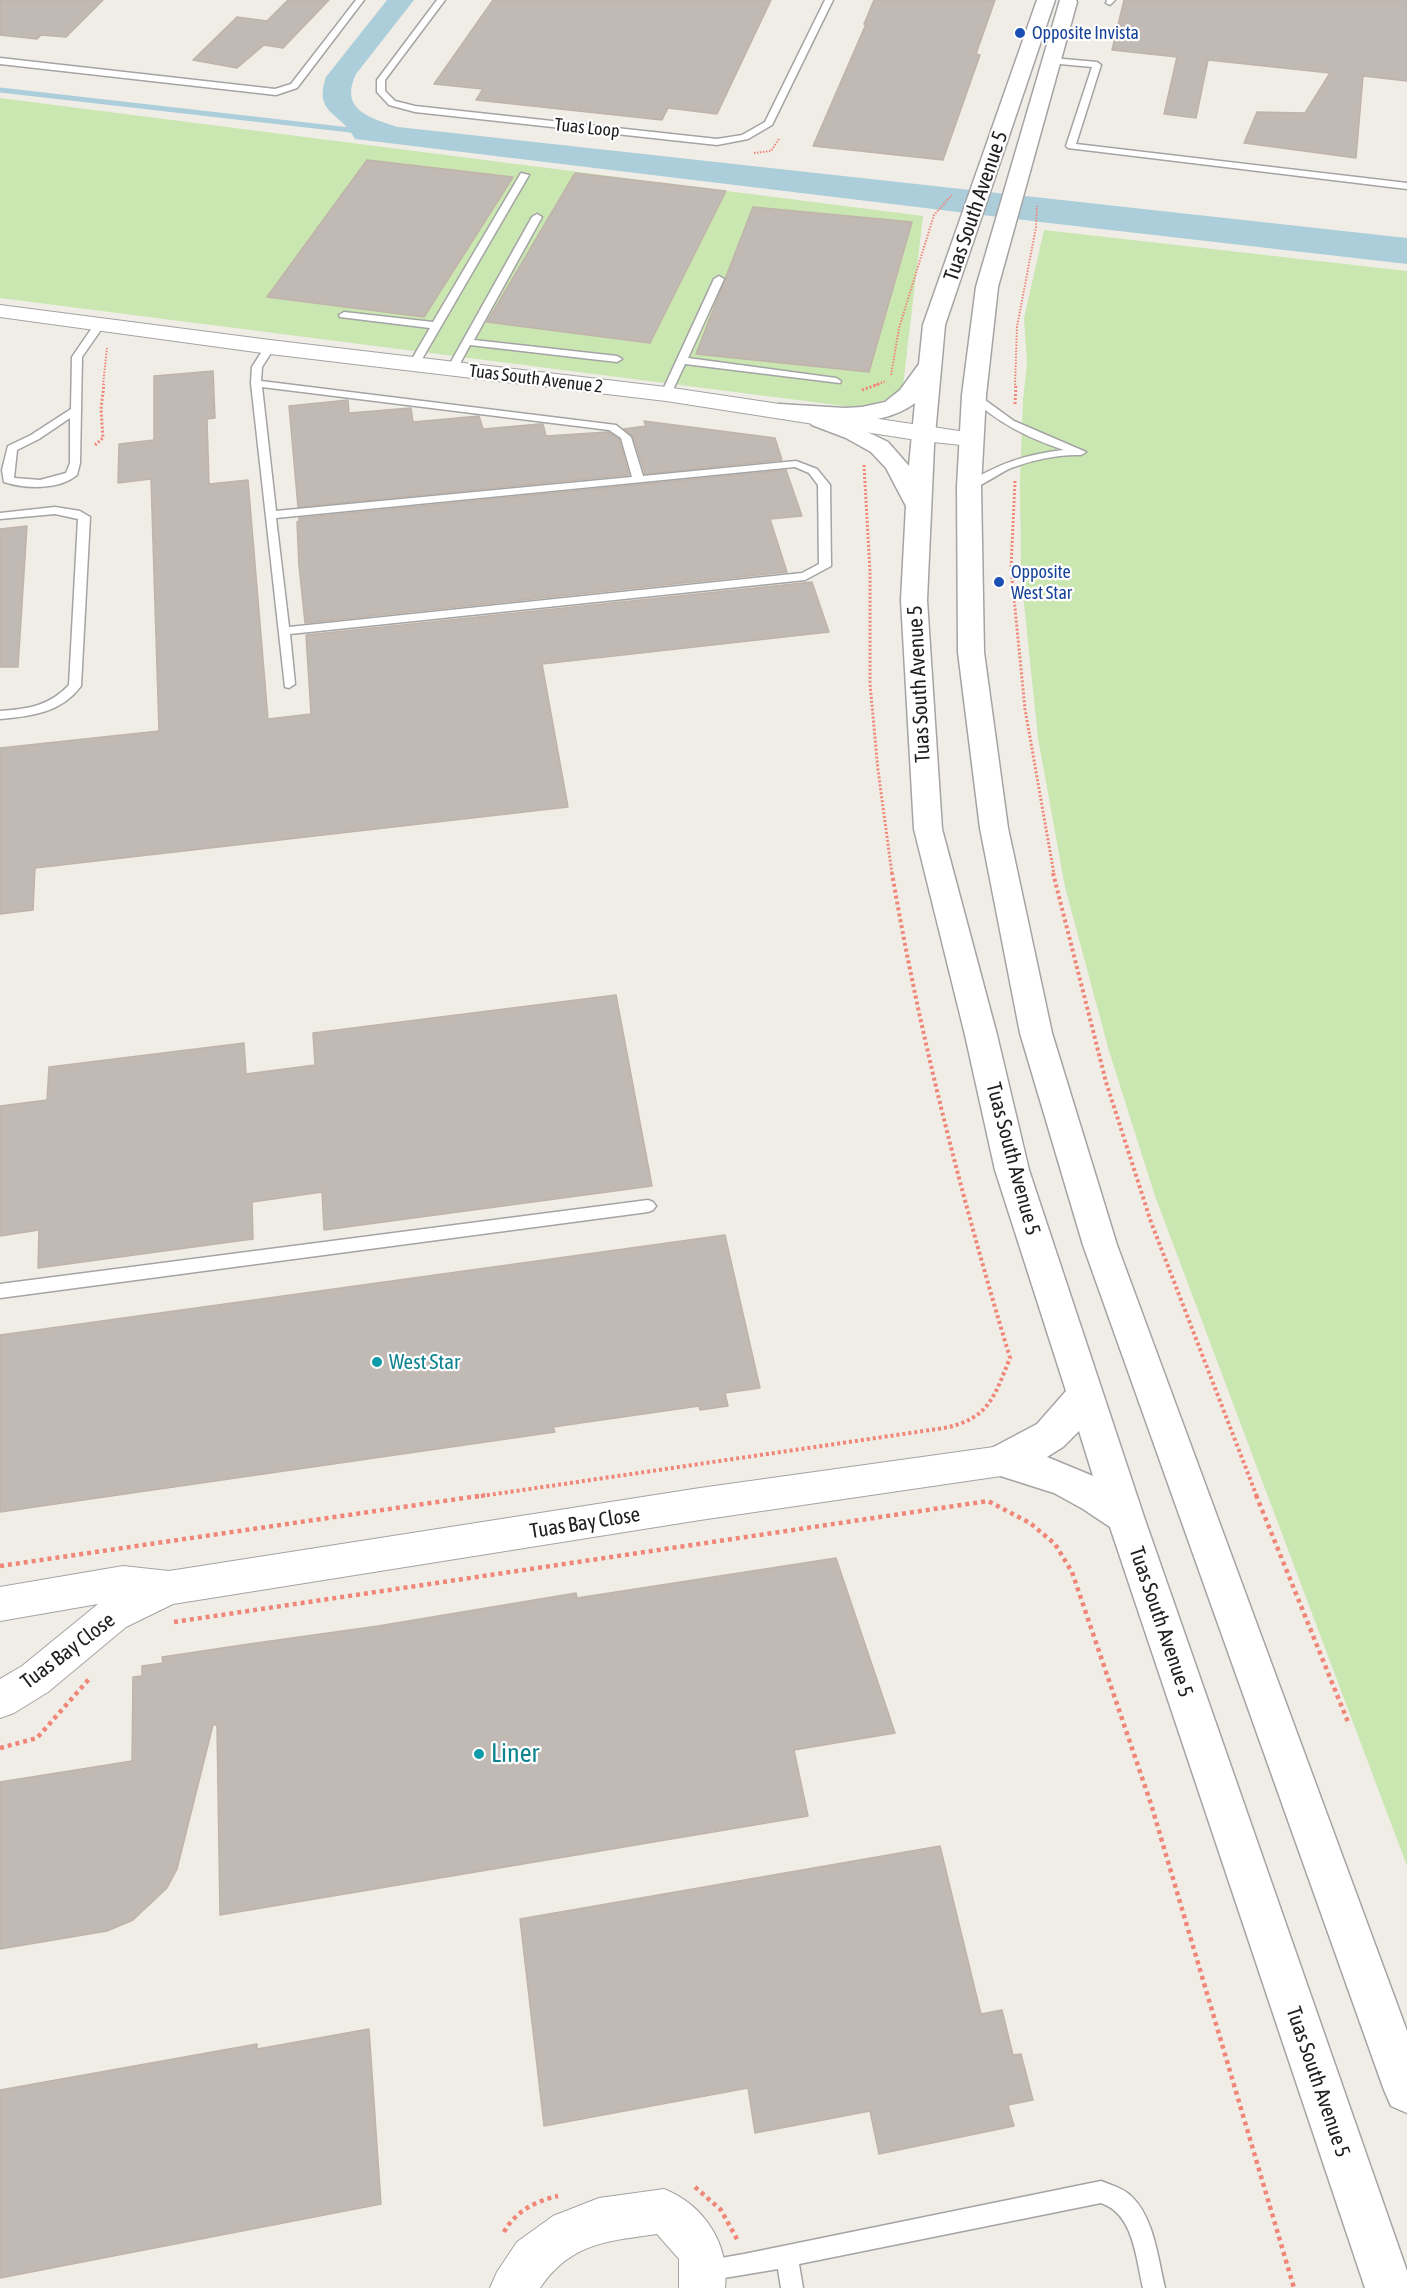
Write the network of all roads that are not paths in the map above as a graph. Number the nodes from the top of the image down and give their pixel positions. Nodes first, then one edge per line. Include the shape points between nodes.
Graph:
1 (360, 0) edge
2 (441, 0) edge
3 (829, 0) edge
4 (1046, 0) edge
5 (1069, 0) edge
6 (0, 61) edge
7 (1052, 61) junction
8 (524, 175) dead end
9 (1407, 186) edge
10 (537, 217) dead end
11 (718, 279) dead end
12 (0, 311) edge
13 (344, 315) dead end
14 (100, 324) junction
15 (437, 326) junction
16 (468, 342) junction
17 (270, 347) junction
18 (617, 359) dead end
19 (682, 360) junction
20 (414, 364) junction
21 (929, 366) junction
22 (452, 369) junction
23 (836, 381) dead end
24 (256, 383) junction
25 (666, 394) junction
26 (974, 395) junction
27 (76, 410) junction
28 (779, 411) junction
29 (810, 416) junction
30 (923, 434) junction
31 (971, 439) junction
32 (638, 479) junction
33 (969, 487) junction
34 (918, 506) junction
35 (271, 515) junction
36 (0, 516) edge
37 (283, 631) junction
38 (289, 684) dead end
39 (0, 716) edge
40 (648, 1206) dead end
41 (0, 1291) edge
42 (1085, 1393) junction
43 (1001, 1461) junction
44 (1125, 1517) junction
45 (0, 1604) edge
46 (169, 1605) junction
47 (0, 1700) edge
48 (1407, 2090) edge
49 (787, 2256) junction
50 (704, 2279) edge
51 (513, 2288) edge
52 (792, 2288) edge
53 (1154, 2288) edge
54 (1389, 2288) edge

1 - 6 lane via 294,86 276,92
2 - 3 lane, Tuas Loop via 381,80 381,92 392,103 415,110 717,142 739,140 758,133 769,123
4 - 21 street, Tuas South Avenue 5 via 934,325
5 - 7 street, Tuas South Avenue 5
7 - 9 lane via 1097,65 1071,146
7 - 26 street, Tuas South Avenue 5 via 987,287
8 - 15 lane
10 - 16 lane
11 - 19 lane
12 - 14 street, Tuas South Avenue 2
13 - 15 lane
14 - 17 street, Tuas South Avenue 2
14 - 27 lane via 77,357
15 - 20 lane
16 - 18 lane
16 - 22 lane
17 - 20 street, Tuas South Avenue 2
17 - 24 lane via 257,367
19 - 23 lane
19 - 25 lane
20 - 22 street, Tuas South Avenue 2
21 - 28 street via 906,398 884,410 851,414
21 - 30 street, Tuas South Avenue 5
22 - 25 street, Tuas South Avenue 2
24 - 32 lane via 612,427 626,437
24 - 35 lane
25 - 28 street, Tuas South Avenue 2
26 - 31 street, Tuas South Avenue 5
26 - 33 lane via 1014,427 1081,452 1015,462 988,473
27 - 27 lane via 75,463 71,475 55,482 20,485 8,480 12,448
28 - 29 street, Tuas South Avenue 2
29 - 30 street, Tuas South Avenue 2
29 - 34 street via 858,434 886,453
30 - 31 street, Tuas South Avenue 2
30 - 34 street, Tuas South Avenue 5
31 - 33 street, Tuas South Avenue 5
32 - 35 lane
32 - 37 lane via 796,464 810,468 824,485 825,566 805,576
33 - 48 street, Tuas South Avenue 5 via 971,652 994,828 1036,1033 1100,1245
34 - 42 street, Tuas South Avenue 5 via 914,600 928,829 1012,1170
35 - 37 lane
36 - 39 lane via 64,510 84,517 75,686 56,705
37 - 38 lane
40 - 41 lane
42 - 43 street via 1068,1421 1053,1434
42 - 44 street, Tuas South Avenue 5
43 - 44 street via 1056,1476 1101,1498
43 - 46 street, Tuas Bay Close via 700,1504
44 - 54 street, Tuas South Avenue 5
45 - 46 street, Tuas Bay Close via 123,1583
46 - 47 street, Tuas Bay Close via 113,1615 35,1679
49 - 50 lane
49 - 52 lane
49 - 53 lane via 1101,2192 1127,2206
50 - 51 street via 693,2235 664,2211 599,2220 569,2232 533,2258

